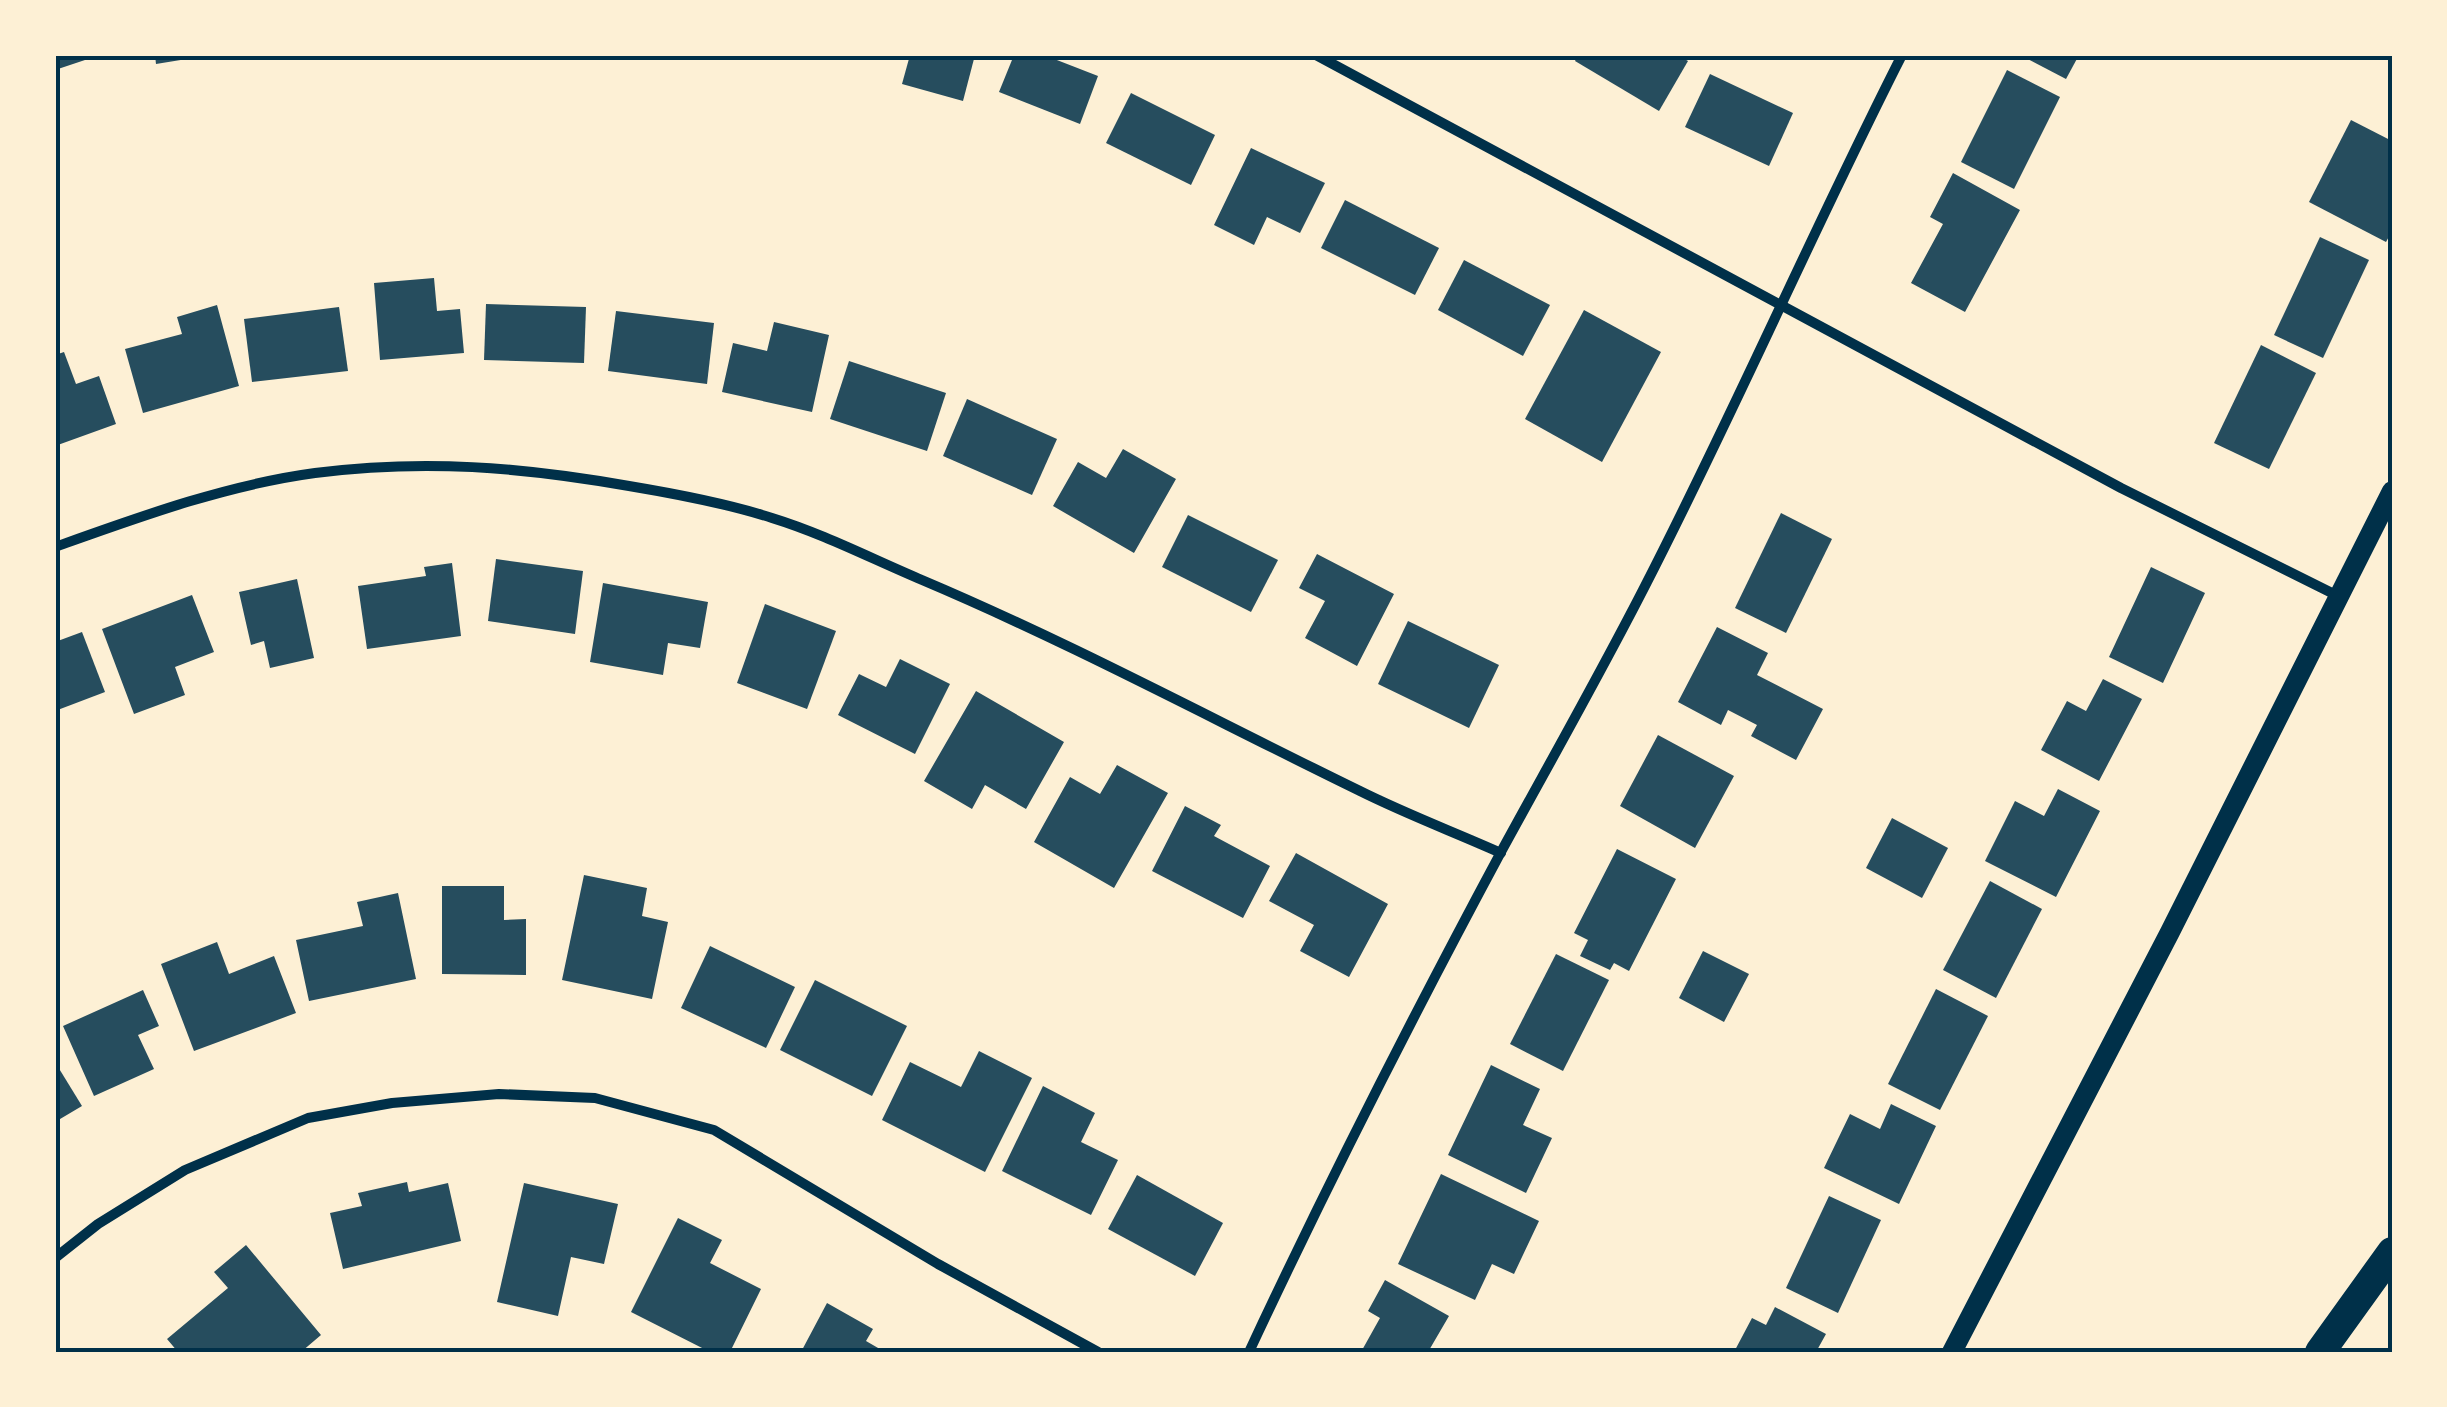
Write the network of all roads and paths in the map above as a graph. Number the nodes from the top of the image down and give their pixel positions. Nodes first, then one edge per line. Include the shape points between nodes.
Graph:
1 (1316, 55) edge
2 (1902, 55) edge
3 (1780, 304) junction
4 (2392, 491) edge
5 (55, 546) edge
6 (2339, 596) junction
7 (1501, 853) junction
8 (2392, 1252) edge
9 (55, 1258) edge
10 (1098, 1352) edge
11 (1248, 1352) edge
12 (1952, 1352) edge
13 (2320, 1352) edge

1 - 3 street
2 - 3 street
3 - 6 street via 2121,488
3 - 7 street via 1682,513
4 - 6 main road
5 - 7 street via 243,488 383,467 540,470 696,498 828,538 1010,617 1364,794
6 - 12 main road
7 - 11 street
8 - 13 highway
9 - 10 street via 185,1170 308,1118 499,1094 596,1098 714,1130

